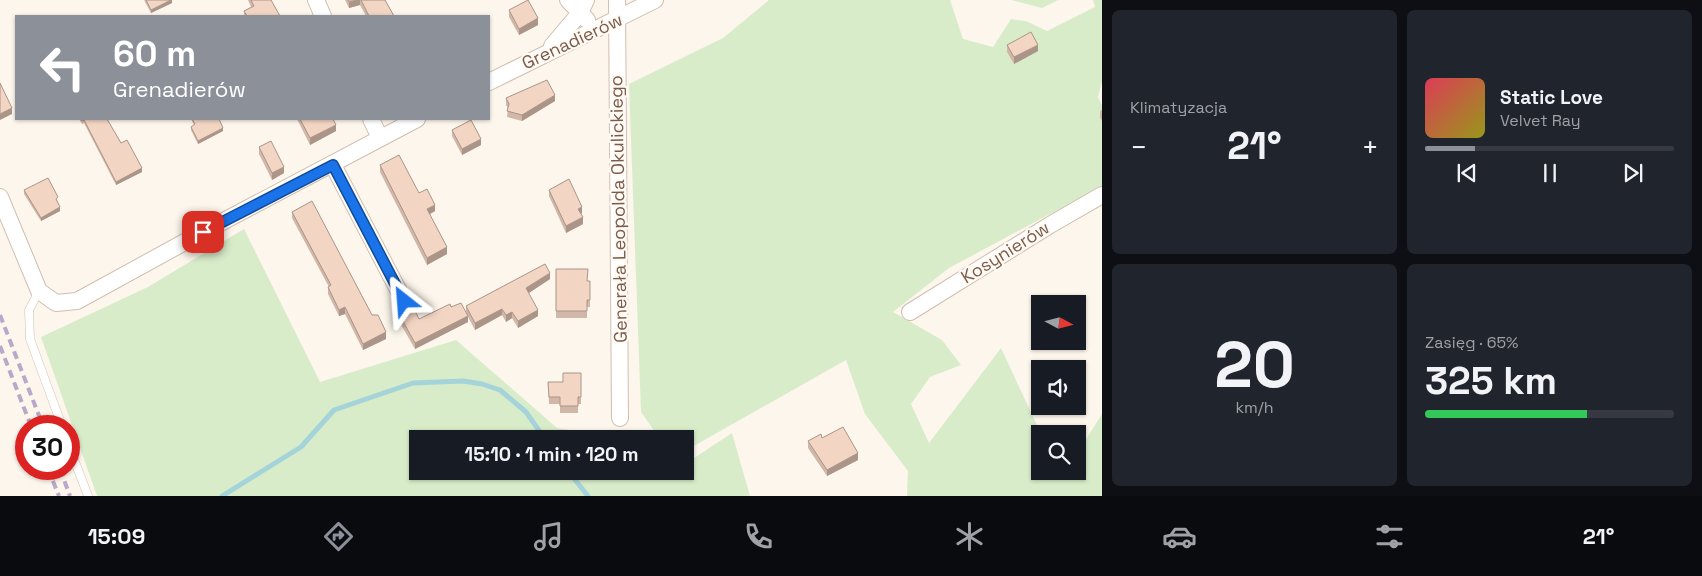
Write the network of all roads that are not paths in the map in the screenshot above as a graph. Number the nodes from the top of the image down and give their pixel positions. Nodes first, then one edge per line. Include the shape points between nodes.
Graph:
1 (316, 0) edge
2 (568, 0) edge
3 (617, 0) edge
4 (655, 0) edge
5 (583, 6) edge
6 (323, 15) edge
7 (617, 20) junction
8 (596, 29) junction
9 (549, 50) junction
10 (490, 81) edge
11 (371, 120) edge
12 (416, 120) edge
13 (380, 138) junction
14 (333, 165) junction
15 (1102, 195) edge
16 (0, 197) edge
17 (40, 291) junction
18 (404, 301) dead end
19 (910, 312) dead end
20 (58, 415) edge
21 (620, 418) dead end
22 (80, 475) edge
23 (88, 496) edge

1 - 6 street
2 - 5 street
3 - 7 street, Generała Leopolda Okulickiego
4 - 7 street, Grenadierów
5 - 8 street
5 - 9 street
7 - 8 street, Grenadierów
7 - 21 street, Generała Leopolda Okulickiego
8 - 9 street, Grenadierów
9 - 10 street, Grenadierów
11 - 13 street
12 - 13 street
13 - 14 street
14 - 17 street via 77,301 56,303
14 - 18 street
15 - 19 street, Kosynierów
16 - 17 street
17 - 20 lane via 30,310 30,338
22 - 23 lane

